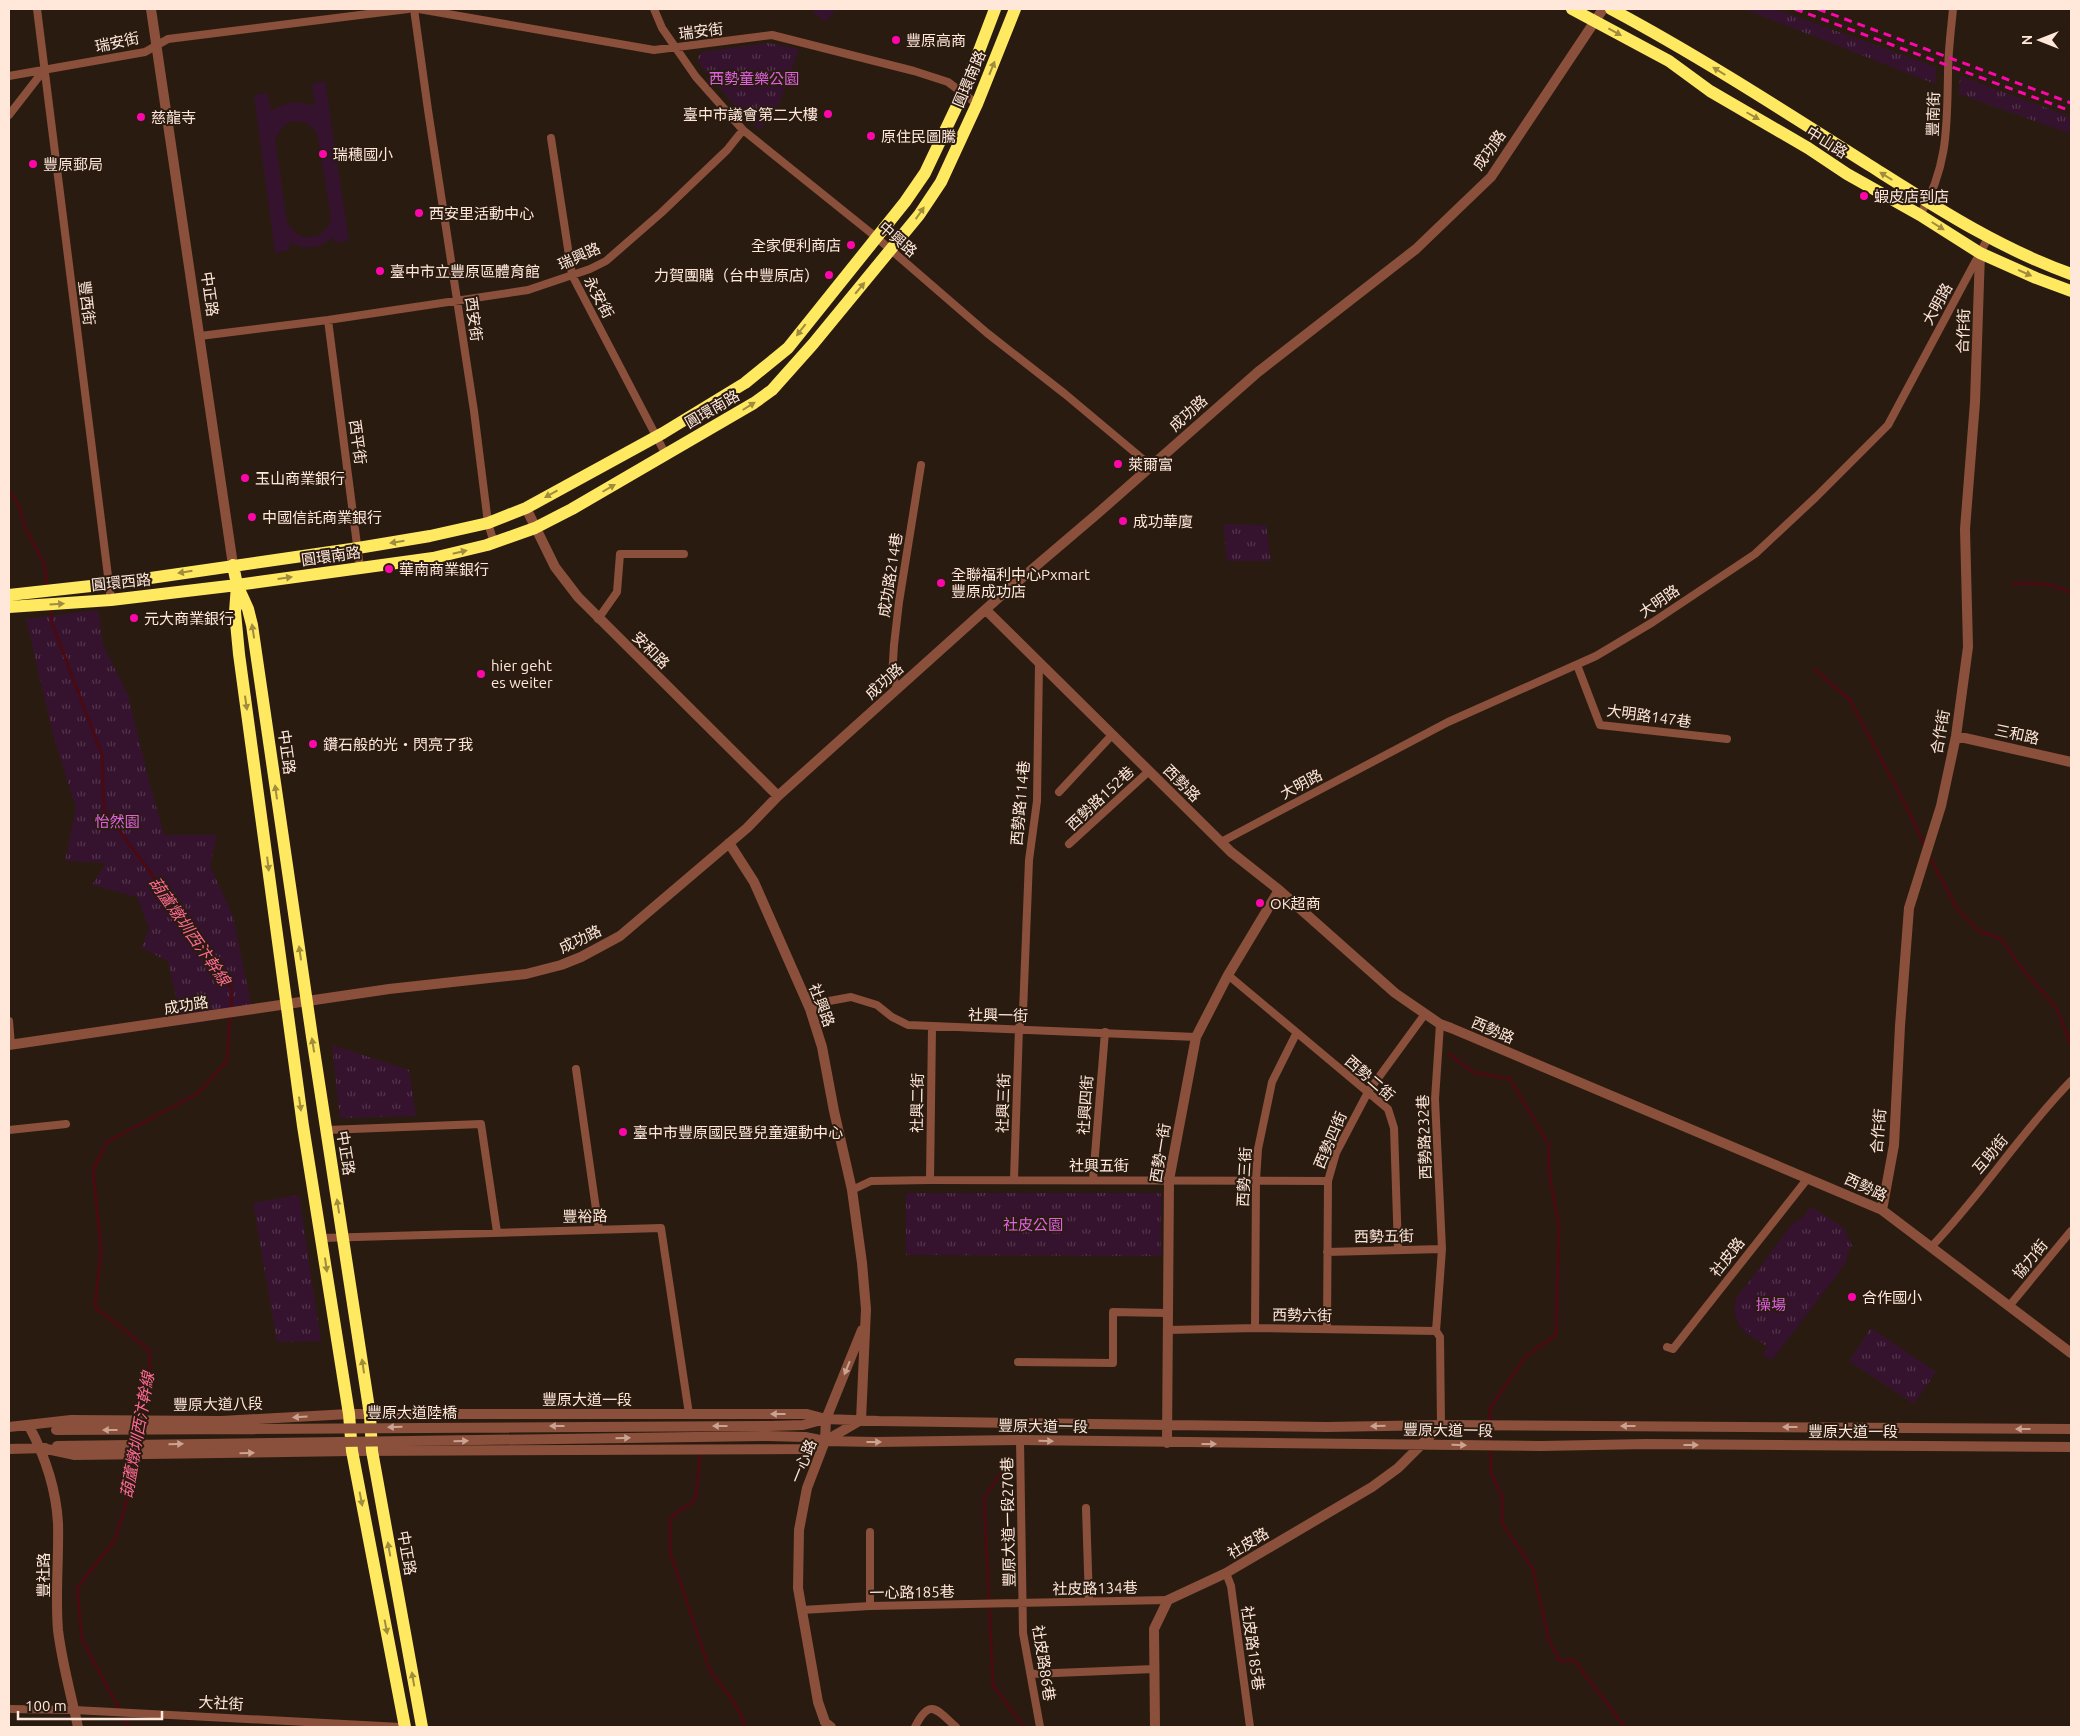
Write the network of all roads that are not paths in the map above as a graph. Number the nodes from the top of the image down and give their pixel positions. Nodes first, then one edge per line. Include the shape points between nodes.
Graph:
1 (36, 9) edge
2 (151, 9) edge
3 (408, 9) edge
4 (414, 9) edge
5 (418, 9) edge
6 (654, 9) edge
7 (995, 9) edge
8 (1015, 9) edge
9 (1572, 9) edge
10 (1603, 9) edge
11 (1610, 9) edge
12 (1953, 9) edge
13 (1595, 21) junction
14 (156, 46) junction
15 (676, 47) junction
16 (44, 70) junction
17 (9, 76) edge
18 (963, 93) junction
19 (977, 104) junction
20 (9, 115) edge
21 (743, 130) junction
22 (551, 138) dead end
23 (1928, 202) junction
24 (1920, 215) junction
25 (876, 237) junction
26 (1988, 238) junction
27 (891, 252) junction
28 (1980, 253) junction
29 (2071, 274) edge
30 (572, 275) junction
31 (2071, 292) edge
32 (458, 300) junction
33 (328, 320) junction
34 (200, 336) junction
35 (657, 436) junction
36 (666, 455) junction
37 (920, 466) dead end
38 (1151, 466) junction
39 (526, 508) junction
40 (488, 523) junction
41 (535, 528) junction
42 (494, 543) junction
43 (358, 548) junction
44 (684, 554) dead end
45 (234, 565) junction
46 (360, 568) junction
47 (109, 584) junction
48 (236, 585) junction
49 (9, 595) edge
50 (111, 600) junction
51 (9, 607) edge
52 (986, 610) junction
53 (598, 619) junction
54 (1039, 663) junction
55 (1577, 665) junction
56 (898, 688) junction
57 (1112, 735) junction
58 (1956, 736) junction
59 (1727, 739) dead end
60 (2071, 762) edge
61 (1149, 772) junction
62 (1060, 792) dead end
63 (778, 796) junction
64 (1221, 842) junction
65 (729, 843) junction
66 (1069, 844) dead end
67 (1279, 890) junction
68 (1228, 975) junction
69 (307, 1001) junction
70 (286, 1004) junction
71 (810, 1009) junction
72 (1425, 1014) junction
73 (9, 1021) edge
74 (1440, 1024) junction
75 (932, 1027) junction
76 (1019, 1028) junction
77 (1104, 1032) junction
78 (1296, 1034) junction
79 (1196, 1037) junction
80 (10, 1045) edge
81 (576, 1069) dead end
82 (2071, 1081) edge
83 (1368, 1092) junction
84 (66, 1124) dead end
85 (9, 1130) edge
86 (326, 1130) junction
87 (1014, 1178) junction
88 (1808, 1178) junction
89 (1093, 1179) junction
90 (930, 1180) junction
91 (1169, 1180) junction
92 (1256, 1180) junction
93 (1328, 1182) junction
94 (852, 1190) junction
95 (1882, 1210) junction
96 (599, 1230) junction
97 (2071, 1230) edge
98 (497, 1232) junction
99 (343, 1236) junction
100 (322, 1238) junction
101 (1932, 1246) junction
102 (1398, 1249) junction
103 (1442, 1249) junction
104 (1327, 1252) junction
105 (2010, 1305) junction
106 (1167, 1313) junction
107 (865, 1323) junction
108 (1255, 1328) junction
109 (1327, 1328) junction
110 (1168, 1330) junction
111 (1436, 1332) junction
112 (1667, 1346) dead end
113 (2071, 1353) edge
114 (1018, 1362) dead end
115 (348, 1414) junction
116 (689, 1414) junction
117 (370, 1415) junction
118 (826, 1419) junction
119 (861, 1420) junction
120 (1168, 1425) junction
121 (1441, 1425) junction
122 (29, 1426) junction
123 (9, 1427) edge
124 (2071, 1429) edge
125 (56, 1430) joint
126 (768, 1431) junction
127 (1020, 1440) junction
128 (825, 1442) junction
129 (1167, 1443) junction
130 (1420, 1444) junction
131 (2071, 1447) edge
132 (42, 1448) junction
133 (9, 1449) edge
134 (352, 1451) junction
135 (372, 1451) junction
136 (1086, 1508) dead end
137 (870, 1532) dead end
138 (1226, 1573) junction
139 (1168, 1600) junction
140 (1089, 1602) junction
141 (1022, 1603) junction
142 (870, 1606) junction
143 (802, 1610) junction
144 (1154, 1669) junction
145 (1031, 1674) junction
146 (9, 1709) edge
147 (74, 1710) junction
148 (824, 1726) edge
149 (78, 1727) edge
150 (403, 1727) edge
151 (412, 1727) edge
152 (422, 1727) edge
153 (915, 1727) edge
154 (956, 1727) edge
155 (1040, 1727) edge
156 (1155, 1727) edge
157 (1250, 1727) edge

1 - 16 street, 豐西街
2 - 14 street, 中正路
3 - 14 street, 瑞安街 via 168,39
4 - 32 street, 西安街
5 - 15 street, 瑞安街 via 654,50
6 - 15 street, 中興路 via 662,28
7 - 18 main road, 圓環南路
19 -> 8 main road, 圓環南路
9 - 13 main road, 中山路
10 - 13 street, 成功路
23 -> 11 main road, 中山路 via 1677,44
12 - 23 street, 豐南街 via 1947,137
13 -> 24 main road, 中山路 via 1669,62 1710,91
13 - 38 street, 成功路 via 1491,177 1416,249 1258,372
14 - 16 street, 瑞安街 via 145,52
14 - 34 street, 中正路
15 - 18 street, 瑞安街 via 772,35 914,71 948,82
15 - 21 street, 中興路 via 696,77
16 - 17 street, 瑞安街
16 - 20 street
16 - 47 street, 豐西街
18 - 19 street, 瑞安街
18 - 25 main road, 圓環南路 via 925,173
27 -> 19 main road, 圓環南路 via 941,182
21 - 25 street, 中興路
21 - 30 street, 瑞興路 via 727,150 661,213 612,255 590,269
22 - 30 street, 永安街
23 - 24 street, 豐南街
23 - 26 main road, 中山路
24 -> 28 main road, 中山路
25 - 27 street, 中興路
25 -> 35 main road, 圓環南路 via 788,348 745,383
26 - 28 street, 大明路
26 - 29 main road, 中山路
36 -> 27 main road, 圓環南路 via 772,390
27 - 38 street, 中興路
28 -> 31 main road, 中山路
28 - 55 street, 大明路 via 1888,425 1755,554 1653,622
28 - 58 street, 合作街 via 1975,412 1965,529 1968,647
30 - 32 street, 瑞興路 via 528,290
30 - 35 street, 永安街
32 - 33 street, 瑞興路
32 - 40 street, 西安街
33 - 34 street, 瑞興路
33 - 43 street, 西平街
34 - 45 street, 中正路
35 - 36 street, 永安街
35 -> 39 main road, 圓環南路
41 -> 36 main road, 圓環南路
37 - 56 street, 成功路214巷 via 894,645 892,677
38 - 52 street, 成功路
39 - 40 main road, 圓環南路
39 - 41 street, 安和路
40 - 42 street, 西安街
40 -> 43 main road, 圓環南路
41 - 42 main road, 圓環南路
41 - 53 street, 安和路 via 555,567
46 -> 42 main road, 圓環南路 via 433,558
43 - 45 main road, 圓環南路
43 - 46 street, 西平街
44 - 53 street via 620,554 617,592
45 -> 47 main road, 圓環西路
45 - 48 main road, 中正路
48 -> 46 main road, 圓環南路
47 - 49 main road, 圓環西路
47 - 50 street, 豐西街
48 - 50 main road, 圓環西路
69 -> 48 main road, 中正路 via 252,625
48 -> 70 main road, 中正路 via 239,654
51 -> 50 main road, 圓環西路
52 - 54 street, 西勢路
52 - 56 street, 成功路
53 - 63 street, 安和路
54 - 57 street, 西勢路
54 - 76 street, 西勢路114巷 via 1037,801 1029,860
55 - 59 street, 大明路147巷 via 1600,725
55 - 64 street, 大明路 via 1448,722
56 - 63 street, 成功路
57 - 61 street, 西勢路
57 - 62 street
58 - 60 street, 三和路
58 - 95 street, 合作街 via 1941,806 1909,908 1894,1144
61 - 64 street, 西勢路
61 - 66 street, 西勢路152巷
63 - 65 street, 成功路
64 - 67 street, 西勢路
65 - 69 street, 成功路 via 620,936 581,957 526,974
65 - 71 street, 社興路 via 754,882
67 - 68 street, 西勢一街
67 - 72 street, 西勢路 via 1395,993
68 - 78 street, 西勢二街
68 - 79 street, 西勢一街
69 - 70 street, 成功路
86 -> 69 main road, 中正路
70 - 80 street, 成功路
70 -> 100 main road, 中正路
71 - 75 street, 社興一街 via 851,997 877,1005 908,1025
71 - 94 street, 社興路 via 822,1047
72 - 74 street, 西勢路
72 - 83 street, 西勢四街
73 - 80 street
74 - 88 street, 西勢路
74 - 103 street, 西勢路232巷 via 1435,1099
75 - 76 street, 社興一街
75 - 90 street, 社興二街
76 - 77 street, 社興一街
76 - 87 street, 社興三街
77 - 79 street, 社興一街
77 - 89 street, 社興四街
78 - 83 street, 西勢二街
78 - 92 street, 西勢三街 via 1272,1082 1258,1149
79 - 91 street, 西勢一街
81 - 96 street
82 - 101 street, 互助街
83 - 93 street, 西勢四街 via 1336,1153
83 - 102 street, 西勢二街 via 1388,1109 1394,1128
84 - 85 street
86 - 98 street via 481,1124
99 -> 86 main road, 中正路
87 - 89 street, 社興五街
87 - 90 street, 社興五街
88 - 95 street, 西勢路
88 - 112 street, 社皮路 via 1673,1349
89 - 91 street, 社興五街
90 - 94 street, 社興五街 via 871,1181
91 - 92 street, 社興五街
91 - 106 street, 西勢一街
92 - 93 street, 社興五街
92 - 108 street, 西勢三街
93 - 104 street, 西勢四街
94 - 107 street via 862,1263
95 - 101 street, 西勢路
96 - 98 street, 豐裕路
96 - 116 street, 豐裕路 via 661,1228
97 - 105 street, 協力街
98 - 99 street, 豐裕路
99 - 100 street, 豐裕路
117 -> 99 main road, 中正路
100 -> 115 main road, 中正路
101 - 105 street, 西勢路
102 - 103 street, 西勢五街
102 - 104 street, 西勢五街
103 - 111 street, 西勢路232巷
104 - 109 street, 西勢四街
105 - 113 street, 西勢路
106 - 110 street, 西勢一街
106 - 114 street via 1113,1312 1113,1363
107 -> 118 street
107 - 119 street
108 - 109 street, 西勢六街
108 - 110 street, 西勢六街
109 - 111 street, 西勢六街
110 - 120 street, 西勢一街
111 - 121 street, 西勢路232巷 via 1440,1337
115 - 117 street, 豐原大道一段
115 -> 122 street, 豐原大道八段 via 222,1421 71,1420
115 - 134 main road, 中正路
116 - 117 street, 豐原大道一段
118 -> 116 street, 豐原大道一段 via 808,1414
117 - 135 main road, 中正路
118 - 119 street, 豐原大道一段
118 - 126 street, 豐原大道一段
118 - 128 street
119 - 120 street, 豐原大道一段
119 - 128 street, 一心路
121 -> 120 street, 豐原大道一段
120 - 129 street, 西勢一街
124 -> 121 street, 豐原大道一段
121 - 130 street, 社皮路
122 - 123 street, 豐原大道八段
122 - 125 street, 豐原大道八段
122 - 132 street, 豐社路
126 -> 125 street, 豐原大道陸橋, bridge
126 - 128 street, 豐原大道一段
132 -> 126 street, 豐原大道陸橋, bridge
128 -> 127 street, 豐原大道一段
127 -> 129 street, 豐原大道一段
127 - 141 street, 豐原大道一段270巷
128 - 135 street, 豐原大道一段 via 806,1449
128 - 143 street, 一心路 via 807,1488 799,1530 798,1588
129 -> 130 street, 豐原大道一段
130 -> 131 street, 豐原大道一段
130 - 138 street, 社皮路 via 1398,1468 1372,1487
132 - 133 street
132 -> 134 street via 75,1455
132 - 147 street, 豐社路 via 58,1522 58,1628
134 - 135 street, 豐原大道一段
134 -> 150 main road, 中正路
152 -> 135 main road, 中正路
136 - 140 street
137 - 142 street
138 - 139 street, 社皮路
138 - 157 street, 社皮路185巷 via 1231,1586
139 - 140 street, 社皮路134巷
139 - 144 street via 1154,1629
140 - 141 street, 社皮路134巷
141 - 142 street, 一心路185巷
141 - 145 street, 社皮路86巷
142 - 143 street, 一心路185巷
143 - 148 street, 一心路
144 - 145 street
144 - 156 street
145 - 155 street, 社皮路86巷
146 - 147 street, 大社街
147 - 149 street, 豐社路
147 - 150 street, 大社街
151 - 152 street
153 - 154 street via 928,1709 936,1710

